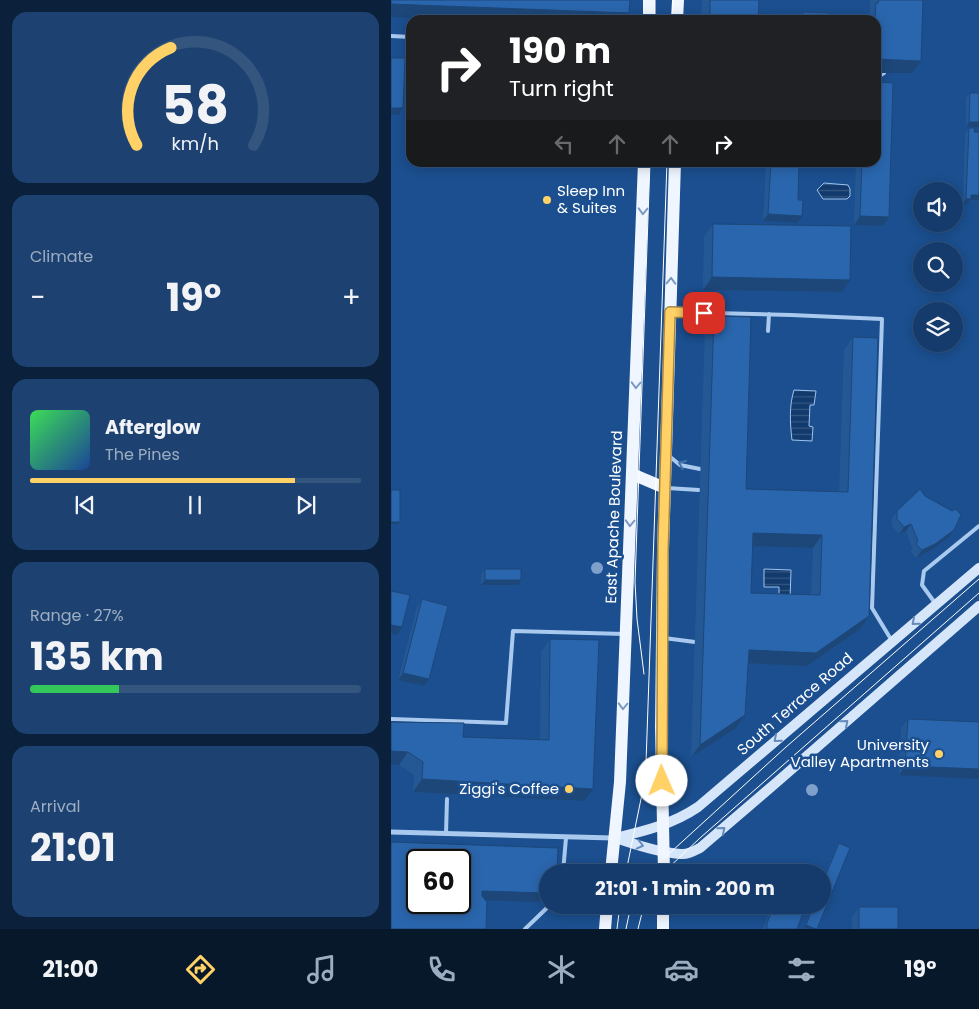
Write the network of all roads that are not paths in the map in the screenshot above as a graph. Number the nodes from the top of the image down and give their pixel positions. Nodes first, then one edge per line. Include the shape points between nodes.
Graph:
1 (649, 0) edge
2 (678, 0) edge
3 (649, 15) edge
4 (677, 15) edge
5 (391, 36) edge
6 (406, 37) edge
7 (884, 73) edge
8 (881, 75) edge
9 (644, 167) edge
10 (675, 167) edge
11 (670, 312) junction
12 (769, 314) junction
13 (768, 331) dead end
14 (666, 453) junction
15 (700, 469) dead end
16 (632, 474) junction
17 (665, 488) junction
18 (699, 490) dead end
19 (979, 526) edge
20 (979, 568) edge
21 (936, 604) junction
22 (979, 606) edge
23 (626, 634) junction
24 (662, 638) junction
25 (695, 642) dead end
26 (892, 642) junction
27 (391, 719) edge
28 (447, 799) edge
29 (664, 825) junction
30 (391, 832) edge
31 (446, 834) junction
32 (566, 838) junction
33 (615, 838) junction
34 (665, 851) junction
35 (564, 864) edge
36 (612, 864) edge
37 (664, 864) edge
38 (541, 914) edge
39 (606, 914) edge
40 (663, 914) edge
41 (525, 929) edge
42 (605, 929) edge
43 (663, 929) edge

1 - 3 main road
2 - 4 main road
5 - 6 lane
7 - 8 lane
9 -> 16 main road, East Apache Boulevard
11 -> 10 main road
11 - 12 lane
11 - 14 main road
12 - 13 lane
12 - 26 lane via 882,319 872,608
15 -> 14 lane via 680,465
14 - 17 main road
16 - 17 main road
16 -> 23 main road, East Apache Boulevard
17 - 18 lane
17 - 24 main road
19 - 21 lane via 924,571 922,585
20 - 21 street, South Terrace Road
21 -> 26 street, South Terrace Road
34 -> 22 street, South Terrace Road via 681,854 700,848
23 - 27 lane via 513,630 507,723
23 -> 33 main road, East Apache Boulevard
24 - 25 lane
24 - 29 main road
26 -> 29 street, South Terrace Road via 698,807 683,818
28 - 31 lane
29 - 33 street, South Terrace Road
29 - 34 main road
30 - 31 street, South Terrace Road
31 - 32 street, South Terrace Road
32 - 33 street, South Terrace Road
32 - 35 lane
33 -> 34 street, South Terrace Road
33 - 36 main road, East Apache Boulevard
34 - 37 main road
38 - 41 lane
39 - 42 main road
40 - 43 main road

